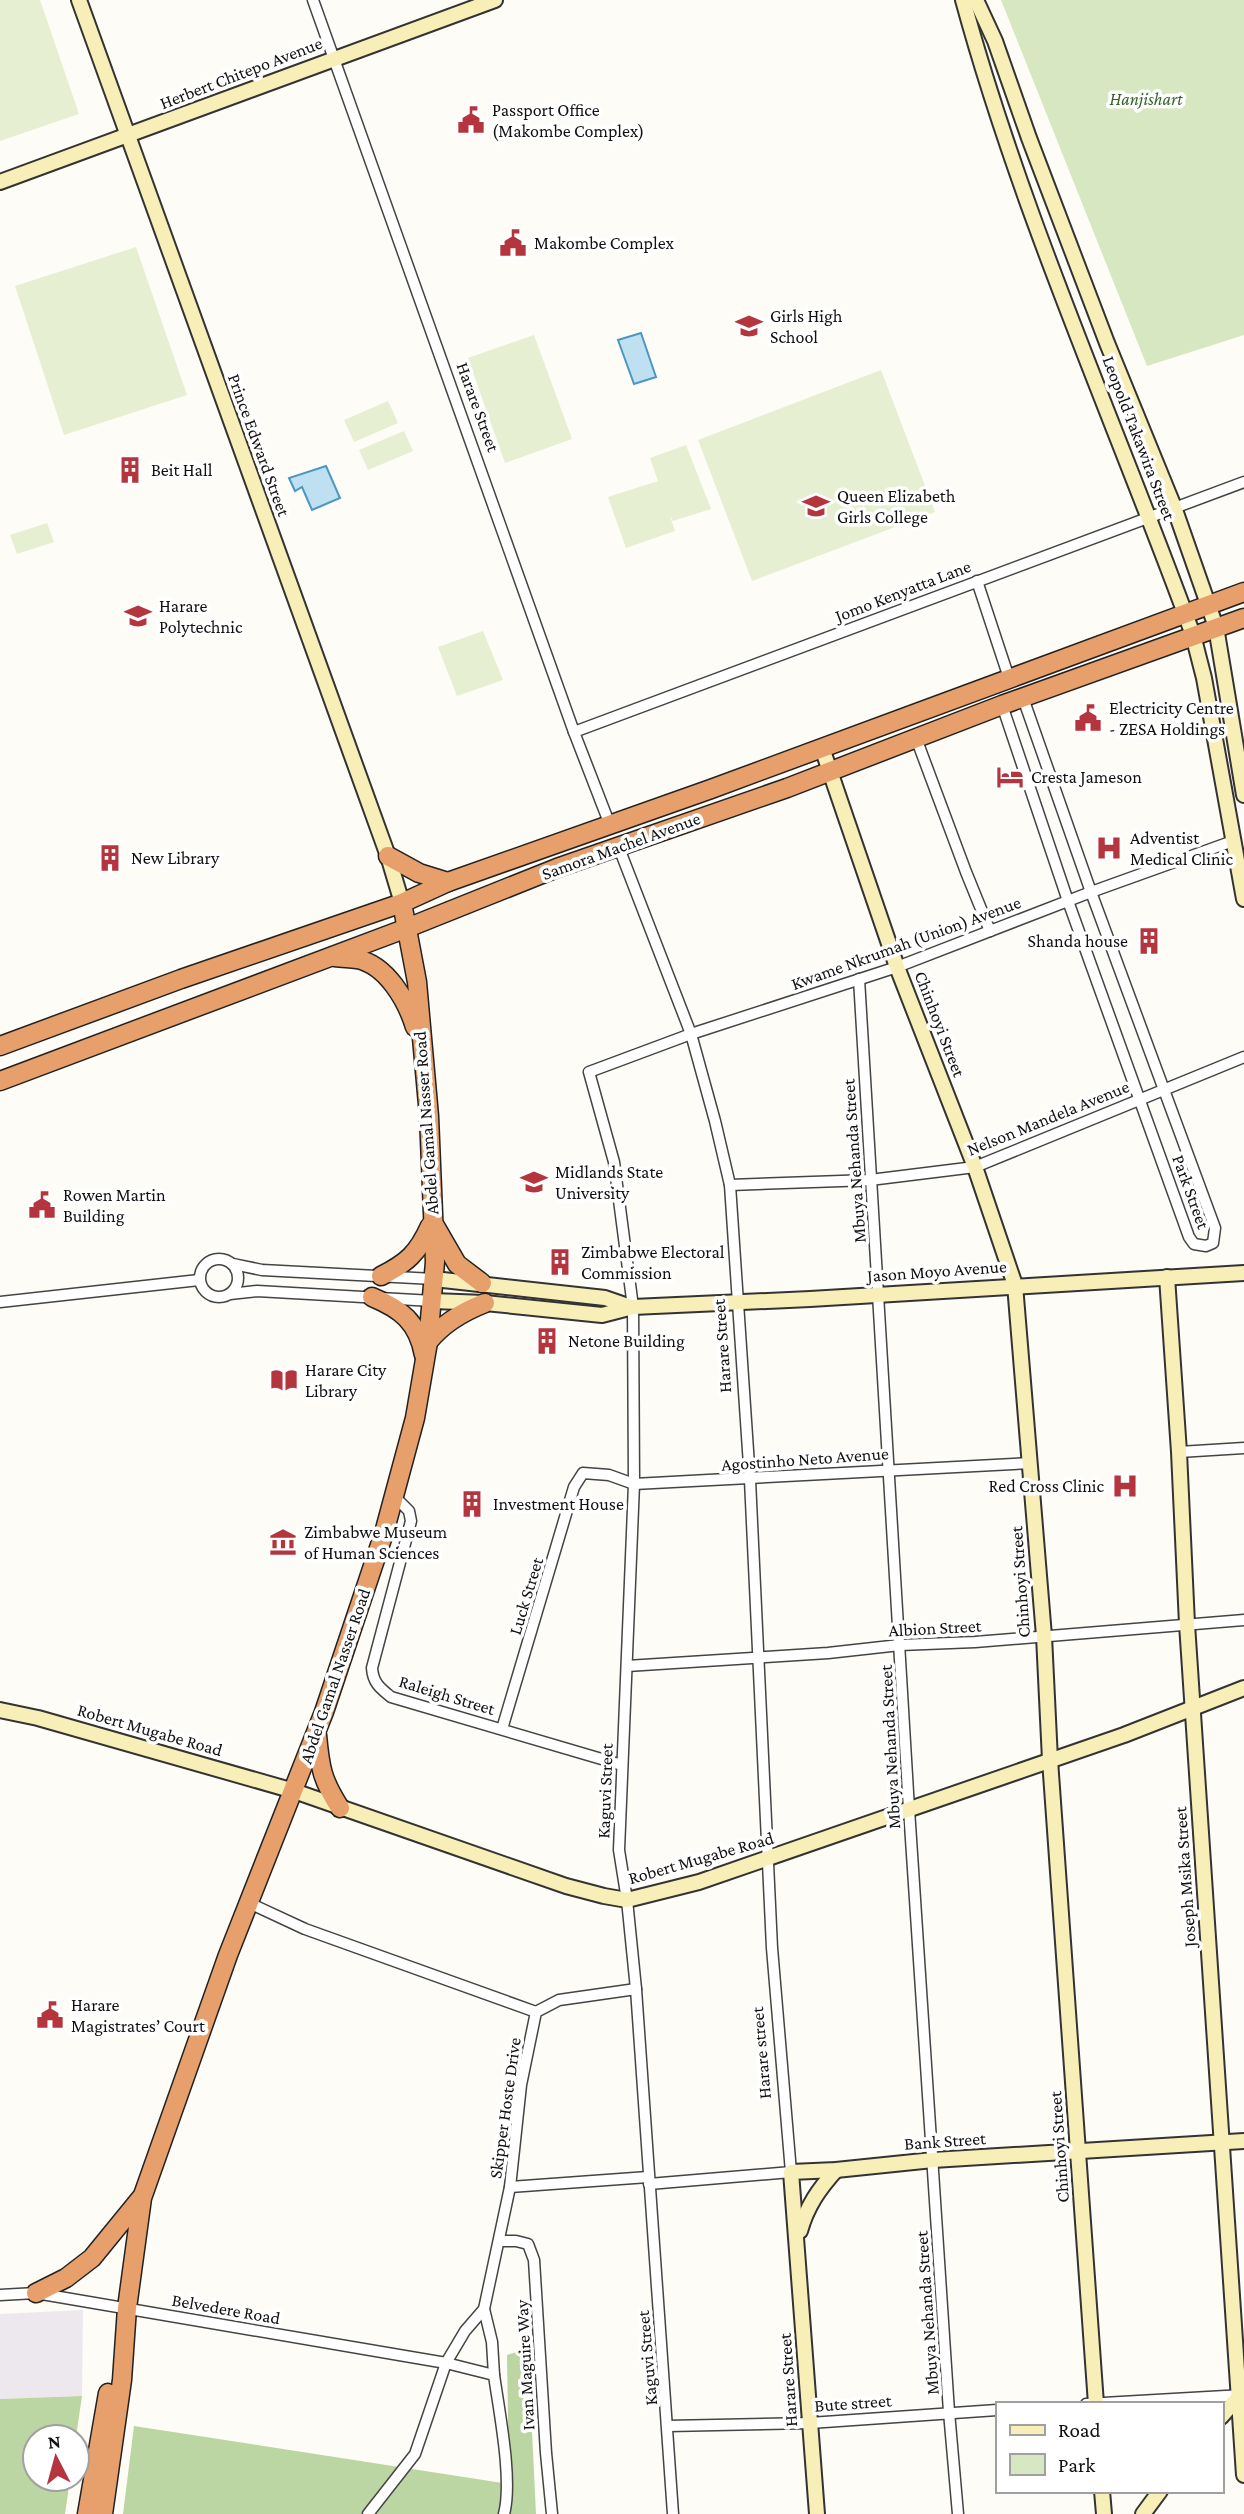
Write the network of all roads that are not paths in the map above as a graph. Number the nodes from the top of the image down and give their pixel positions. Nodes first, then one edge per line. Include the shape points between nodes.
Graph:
1 (79, 0) edge
2 (313, 0) edge
3 (495, 0) edge
4 (963, 0) edge
5 (976, 0) edge
6 (334, 58) junction
7 (126, 136) junction
8 (0, 182) edge
9 (1244, 482) edge
10 (1174, 507) junction
11 (1148, 516) junction
12 (977, 580) junction
13 (1244, 592) edge
14 (1208, 604) junction
15 (1185, 612) junction
16 (1244, 618) edge
17 (1216, 628) junction
18 (1193, 635) junction
19 (1009, 678) junction
20 (1023, 698) junction
21 (1002, 705) junction
22 (574, 732) junction
23 (916, 738) junction
24 (821, 748) junction
25 (830, 771) junction
26 (1244, 795) edge
27 (610, 825) junction
28 (1233, 841) junction
29 (619, 848) junction
30 (388, 856) junction
31 (448, 883) junction
32 (1091, 892) junction
33 (1244, 898) edge
34 (1068, 901) junction
35 (402, 903) junction
36 (407, 928) junction
37 (990, 930) junction
38 (328, 957) junction
39 (897, 967) junction
40 (859, 979) junction
41 (691, 1034) junction
42 (0, 1046) edge
43 (423, 1049) junction
44 (1244, 1057) edge
45 (589, 1072) joint
46 (0, 1081) edge
47 (1162, 1090) junction
48 (1141, 1099) junction
49 (975, 1167) junction
50 (870, 1180) junction
51 (730, 1185) junction
52 (432, 1219) junction
53 (233, 1264) junction
54 (1244, 1273) edge
55 (381, 1276) junction
56 (1167, 1276) junction
57 (434, 1279) junction
58 (199, 1280) junction
59 (482, 1283) junction
60 (1016, 1285) junction
61 (879, 1293) junction
62 (230, 1294) junction
63 (372, 1297) junction
64 (433, 1301) junction
65 (0, 1302) edge
66 (485, 1303) junction
67 (739, 1303) junction
68 (633, 1307) junction
69 (428, 1342) junction
70 (425, 1362) junction
71 (1244, 1448) edge
72 (1179, 1452) junction
73 (1031, 1463) junction
74 (890, 1470) junction
75 (583, 1473) joint
76 (750, 1480) junction
77 (634, 1484) junction
78 (395, 1497) junction
79 (1244, 1620) edge
80 (1187, 1624) junction
81 (1044, 1636) junction
82 (900, 1645) junction
83 (758, 1658) junction
84 (627, 1666) junction
85 (1244, 1688) edge
86 (1194, 1707) junction
87 (0, 1710) edge
88 (502, 1729) junction
89 (317, 1731) junction
90 (1050, 1760) junction
91 (622, 1765) junction
92 (294, 1791) junction
93 (340, 1808) junction
94 (909, 1809) junction
95 (769, 1859) junction
96 (628, 1900) junction
97 (249, 1903) junction
98 (636, 1989) junction
99 (537, 2012) junction
100 (1244, 2141) edge
101 (1222, 2142) junction
102 (1079, 2151) junction
103 (933, 2160) junction
104 (836, 2170) junction
105 (791, 2172) junction
106 (648, 2180) junction
107 (509, 2187) junction
108 (142, 2198) junction
109 (500, 2241) junction
110 (796, 2243) junction
111 (36, 2293) junction
112 (0, 2295) edge
113 (127, 2308) junction
114 (484, 2309) junction
115 (123, 2344) junction
116 (446, 2363) junction
117 (494, 2375) junction
118 (1242, 2394) edge
119 (1096, 2402) edge
120 (1112, 2402) edge
121 (996, 2410) edge
122 (949, 2412) junction
123 (1223, 2415) edge
124 (810, 2423) junction
125 (668, 2427) junction
126 (1244, 2475) edge
127 (1102, 2493) edge
128 (1159, 2493) edge
129 (87, 2514) edge
130 (103, 2514) edge
131 (368, 2514) edge
132 (503, 2514) edge
133 (552, 2514) edge
134 (673, 2514) edge
135 (817, 2514) edge
136 (958, 2514) edge
137 (1104, 2514) edge
138 (1143, 2514) edge

1 - 7 main road, Prince Edward Street
2 - 6 street, Harare Street
3 - 6 main road, Herbert Chitepo Avenue
4 - 11 main road, Leopold Takawira Street via 1047,258
5 - 10 main road, Leopold Takawira Street
6 - 7 main road, Herbert Chitepo Avenue
6 - 22 street, Harare Street
7 - 8 main road, Herbert Chitepo Avenue
7 - 30 main road, Prince Edward Street
9 - 10 street, Jomo Kenyatta Lane
10 - 11 street, Jomo Kenyatta Lane
10 - 14 main road, Leopold Takawira Street
11 - 12 street, Jomo Kenyatta Lane
11 - 15 main road, Leopold Takawira Street
12 - 19 street
12 - 22 street, Jomo Kenyatta Lane
13 - 14 highway, Samora Machel Avenue
14 - 15 highway, Samora Machel Avenue
14 - 17 main road, Leopold Takawira Street
15 - 18 main road, Leopold Takawira Street
15 - 19 highway, Samora Machel Avenue
16 - 17 highway, Samora Machel Avenue
17 - 18 highway, Samora Machel Avenue
17 - 26 main road, Leopold Takawira Street
18 - 20 highway, Samora Machel Avenue
18 - 28 main road, Leopold Takawira Street
19 - 24 highway, Samora Machel Avenue
20 - 21 highway, Samora Machel Avenue
20 - 32 street, Park Street
21 - 23 highway, Samora Machel Avenue
21 - 34 street, Park Street
22 - 27 street, Harare Street
23 - 25 highway, Samora Machel Avenue
23 - 37 street
24 - 25 main road, Chinhoyi Street
24 - 27 highway, Samora Machel Avenue
25 - 29 highway, Samora Machel Avenue
25 - 39 main road, Chinhoyi Street
27 - 31 highway, Samora Machel Avenue
28 - 32 street, Kwame Nkrumah (Union) Avenue
28 - 33 main road, Leopold Takawira Street
29 - 36 highway, Samora Machel Avenue
29 - 41 street, Harare Street
30 - 31 highway
30 - 35 main road, Prince Edward Street
31 - 35 highway, Samora Machel Avenue
32 - 34 street, Kwame Nkrumah (Union) Avenue
32 - 47 street, Park Street
34 - 37 street, Kwame Nkrumah (Union) Avenue
34 - 48 street, Park Street
35 - 36 highway, Abdel Gamal Nasser Road
35 - 42 highway, Samora Machel Avenue
36 - 38 highway, Samora Machel Avenue
36 - 43 highway, Abdel Gamal Nasser Road
37 - 39 street, Kwame Nkrumah (Union) Avenue
38 - 43 highway via 360,959 384,972 411,1012
38 - 46 highway, Samora Machel Avenue
39 - 40 street, Kwame Nkrumah (Union) Avenue
39 - 49 main road, Chinhoyi Street
40 - 41 street, Kwame Nkrumah (Union) Avenue
40 - 50 street, Mbuya Nehanda Street
41 - 45 street, Kwame Nkrumah (Union) Avenue
41 - 51 street, Harare Street
43 - 52 highway, Abdel Gamal Nasser Road
44 - 47 street, Nelson Mandela Avenue
45 - 68 street, Kaguvi Street via 614,1162
47 - 48 street, Nelson Mandela Avenue
47 - 48 street, Park Street via 1214,1228 1213,1242 1206,1246 1194,1244 1189,1237
48 - 49 street, Nelson Mandela Avenue
49 - 50 street, Nelson Mandela Avenue
49 - 60 main road, Chinhoyi Street
50 - 51 street, Nelson Mandela Avenue
50 - 61 street, Mbuya Nehanda Street
51 - 67 street, Harare Street
52 - 55 highway via 421,1247 401,1266
52 - 57 highway, Abdel Gamal Nasser Road
52 - 59 highway via 457,1264
53 - 55 street via 262,1270
53 - 58 street via 212,1260 202,1268
53 - 62 street via 238,1283
54 - 56 main road, Jason Moyo Avenue
55 - 57 street
56 - 60 main road, Jason Moyo Avenue
56 - 72 main road, Joseph Msika Street
57 - 59 main road, Jason Moyo Avenue
57 - 64 highway, Abdel Gamal Nasser Road
58 - 62 street via 208,1295
58 - 65 street
59 - 68 main road, Jason Moyo Avenue via 605,1298
60 - 61 main road, Jason Moyo Avenue
60 - 73 main road, Chinhoyi Street
61 - 67 main road, Jason Moyo Avenue
61 - 74 street, Mbuya Nehanda Street
62 - 63 street via 257,1291
63 - 64 street
63 - 70 highway via 395,1307 412,1324 422,1340
64 - 66 main road, Jason Moyo Avenue
64 - 69 highway, Abdel Gamal Nasser Road
66 - 68 main road, Jason Moyo Avenue via 602,1315
66 - 69 highway via 463,1311
67 - 68 main road, Jason Moyo Avenue
67 - 76 street, Harare Street
68 - 77 street, Kaguvi Street
69 - 70 highway, Abdel Gamal Nasser Road
70 - 78 highway, Abdel Gamal Nasser Road
71 - 72 street
72 - 80 main road, Joseph Msika Street
73 - 74 street, Agostinho Neto Avenue
73 - 81 main road, Chinhoyi Street
74 - 76 street, Agostinho Neto Avenue
74 - 82 street, Mbuya Nehanda Street
75 - 77 street, Agostinho Neto Avenue via 609,1475
75 - 88 street, Luck Street via 574,1487
76 - 77 street, Agostinho Neto Avenue
76 - 83 street, Harare Street
77 - 84 street, Kaguvi Street
78 - 88 street, Raleigh Street via 411,1521 377,1641 373,1677 391,1697
78 - 89 highway, Abdel Gamal Nasser Road
79 - 80 street, Albion Street
80 - 81 street, Albion Street
80 - 86 main road, Joseph Msika Street
81 - 82 street, Albion Street
81 - 90 main road, Chinhoyi Street
82 - 83 street, Albion Street
82 - 94 street, Mbuya Nehanda Street
83 - 84 street, Albion Street
83 - 95 street, Harare Street
84 - 91 street, Kaguvi Street
85 - 86 main road, Robert Mugabe Road
86 - 90 main road, Robert Mugabe Road
86 - 101 main road, Joseph Msika Street
87 - 92 main road, Robert Mugabe Road
88 - 91 street, Raleigh Street
89 - 92 highway, Abdel Gamal Nasser Road
89 - 93 highway via 321,1773
90 - 94 main road, Robert Mugabe Road
90 - 102 main road, Chinhoyi Street
91 - 96 street, Kaguvi Street via 619,1850
92 - 93 main road, Robert Mugabe Road
92 - 97 highway, Abdel Gamal Nasser Road
93 - 96 main road, Robert Mugabe Road via 566,1886
94 - 95 main road, Robert Mugabe Road
94 - 103 street, Mbuya Nehanda Street
95 - 96 main road, Robert Mugabe Road
95 - 105 street, Harare street via 777,2031
96 - 98 street, Kaguvi Street
97 - 99 street via 304,1929
97 - 108 highway, Abdel Gamal Nasser Road
98 - 99 street via 559,2000
98 - 106 street, Kaguvi Street
99 - 107 street, Skipper Hoste Drive via 521,2085
100 - 101 main road, Bank Street
101 - 102 main road, Bank Street
101 - 118 main road, Joseph Msika Street
102 - 103 main road, Bank Street
102 - 119 main road, Chinhoyi Street
103 - 104 main road, Bank Street
103 - 122 street, Mbuya Nehanda Street
104 - 105 main road, Bank Street
104 - 110 main road via 805,2212
105 - 106 street, Bank Street
105 - 110 main road, Harare street
106 - 107 street, Bank Street
106 - 125 street, Kaguvi Street
107 - 109 street, Skipper Hoste Drive
108 - 111 highway via 92,2258
108 - 113 highway, Abdel Gamal Nasser Road
109 - 114 street, Skipper Hoste Drive
109 - 133 street, Ivan Maguire Way via 528,2244 534,2260
110 - 124 main road, Harare Street
111 - 112 street, Belvedere Road
111 - 113 street, Belvedere Road
113 - 115 highway, Abdel Gamal Nasser Road
113 - 116 street, Belvedere Road
114 - 116 street, Skipper Hoste Drive
114 - 117 street, Skipper Hoste Drive
115 - 129 highway, Abdel Gamal Nasser Road via 111,2379
115 - 130 highway, Abdel Gamal Nasser Road
116 - 117 street
116 - 131 street, Skipper Hoste Drive via 415,2454
117 - 132 street, Skipper Hoste Drive via 506,2480
118 - 120 street
118 - 123 main road
118 - 126 main road, Joseph Msika Street
121 - 122 street, Bute street
122 - 124 street, Bute street
122 - 136 street, Mbuya Nehanda Street
124 - 125 street, Bute street
124 - 135 main road, Harare Street
125 - 134 street, Kaguvi Street
127 - 137 main road
128 - 138 main road

